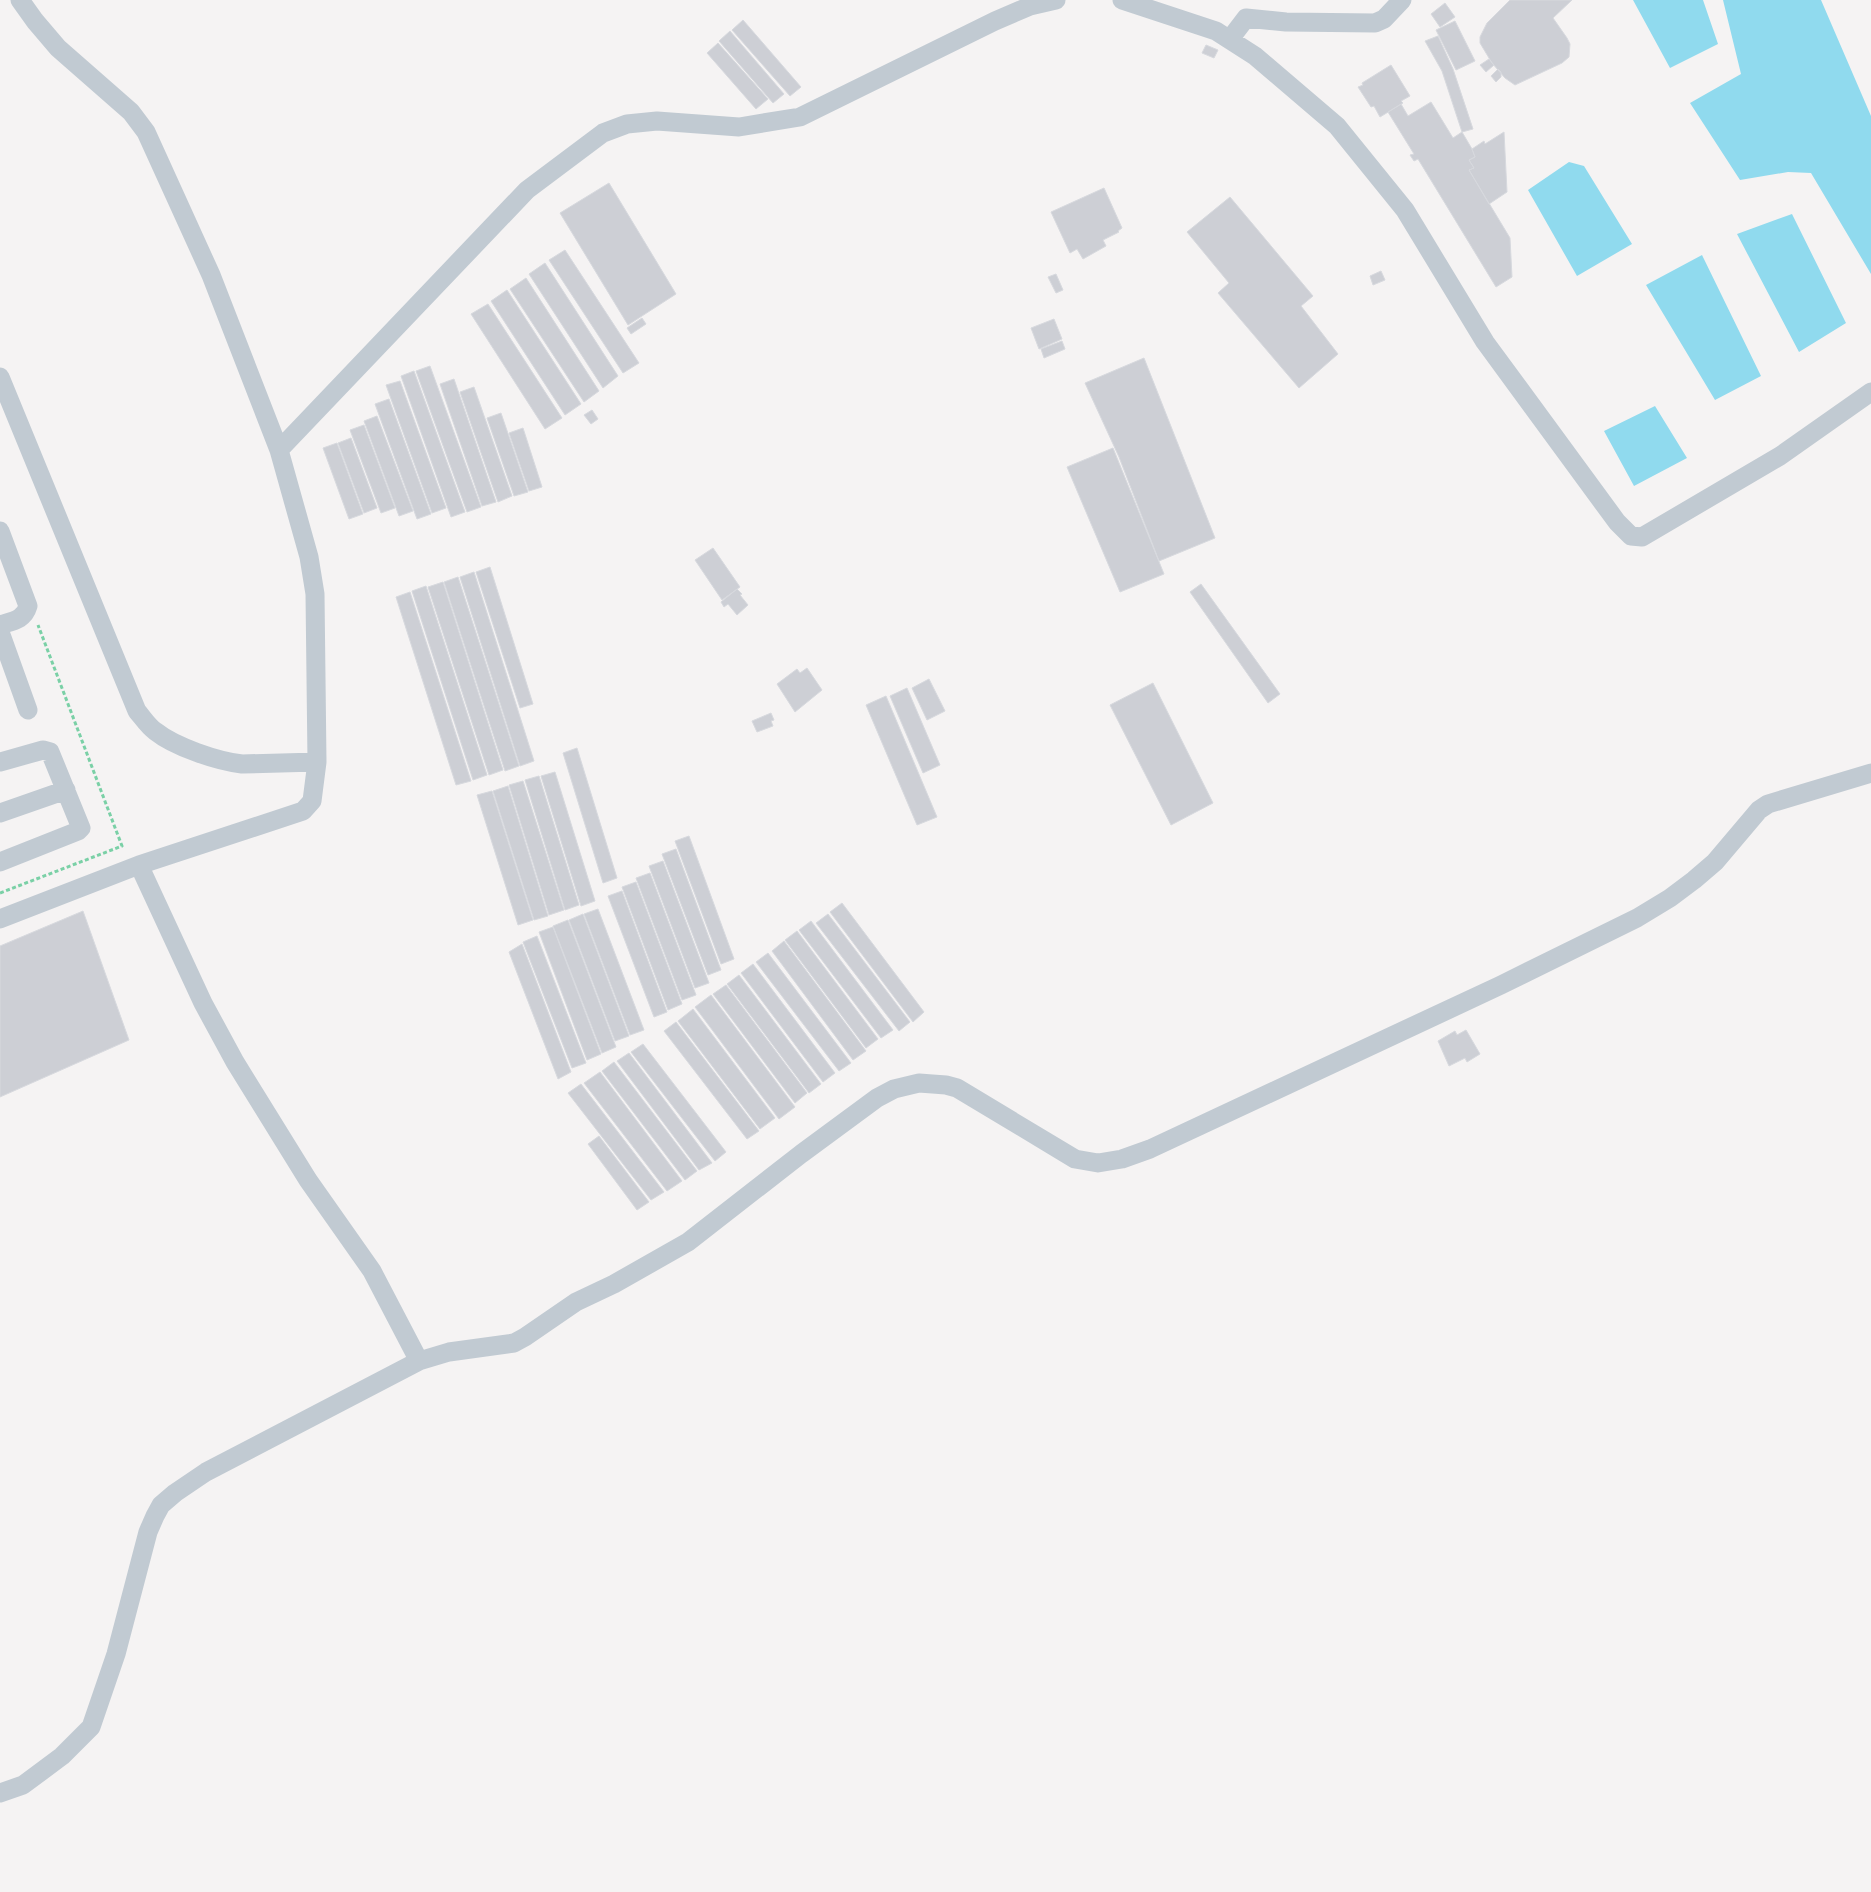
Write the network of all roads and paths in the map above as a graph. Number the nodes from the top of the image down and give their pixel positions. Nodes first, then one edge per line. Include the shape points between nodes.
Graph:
1 (20, 0) edge
2 (1056, 0) edge
3 (1122, 0) edge
4 (1402, 0) edge
5 (1230, 39) junction
6 (0, 377) edge
7 (1871, 392) edge
8 (279, 450) junction
9 (0, 531) edge
10 (0, 625) edge
11 (0, 632) edge
12 (28, 710) dead end
13 (0, 762) edge
14 (317, 762) junction
15 (1871, 773) edge
16 (66, 790) junction
17 (0, 813) edge
18 (0, 862) edge
19 (139, 866) junction
20 (0, 919) edge
21 (419, 1361) junction
22 (0, 1793) edge

1 - 8 street via 58,48 131,112 146,132 212,275
2 - 8 street via 1030,6 996,21 800,117 739,127 657,121 627,124 603,133 526,190
3 - 5 street via 1216,30
4 - 5 street via 1384,19 1375,23 1246,18
5 - 7 street via 1255,56 1337,126 1405,210 1485,342 1617,522 1631,536 1642,537 1780,456
6 - 14 street via 137,711 153,730 173,743 230,762
8 - 14 street via 309,557 315,594
9 - 10 street via 28,606 21,618
11 - 12 street
13 - 16 street via 47,750
14 - 19 street via 312,800 303,811
15 - 21 street via 1763,807 1715,862 1670,898 1637,918 1150,1149 1098,1163 1081,1160 1057,1149 957,1088 933,1083 908,1085 877,1098 854,1114 688,1242 576,1302 525,1338 514,1343 449,1352
16 - 17 street
16 - 18 street via 80,830
19 - 20 street
19 - 21 street via 203,1003 235,1062 308,1180 372,1271
21 - 22 street via 206,1472 161,1505 148,1532 116,1654 91,1727 62,1756 23,1785

